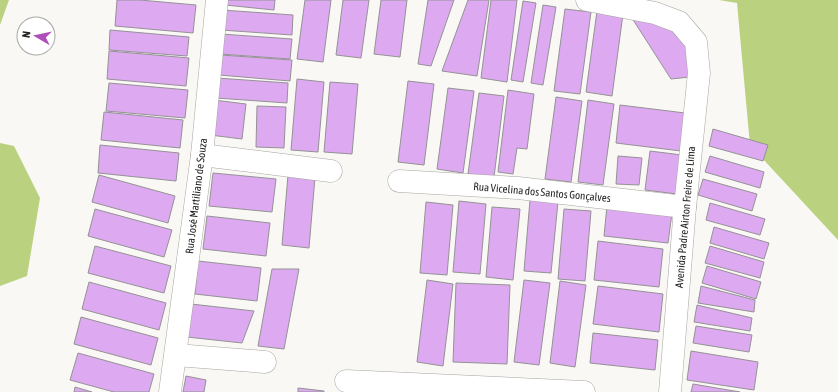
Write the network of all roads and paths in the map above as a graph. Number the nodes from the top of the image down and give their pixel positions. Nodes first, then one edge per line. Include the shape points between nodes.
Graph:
1 (217, 0) edge
2 (586, 0) edge
3 (202, 155) junction
4 (330, 171) dead end
5 (399, 180) dead end
6 (685, 207) junction
7 (176, 355) junction
8 (265, 362) dead end
9 (346, 381) dead end
10 (170, 392) edge
11 (584, 392) edge
12 (670, 392) edge

1 - 3 street, Rua José Martiliano de Souza
2 - 6 street, Avenida Padre Airton Freire de Lima via 661,15 679,22 696,42 699,73
3 - 4 street
3 - 7 street, Rua José Martiliano de Souza
5 - 6 street, Rua Vicelina dos Santos Gonçalves via 518,188
6 - 12 street, Avenida Padre Airton Freire de Lima
7 - 8 street
7 - 10 street, Rua José Martiliano de Souza
9 - 11 street

